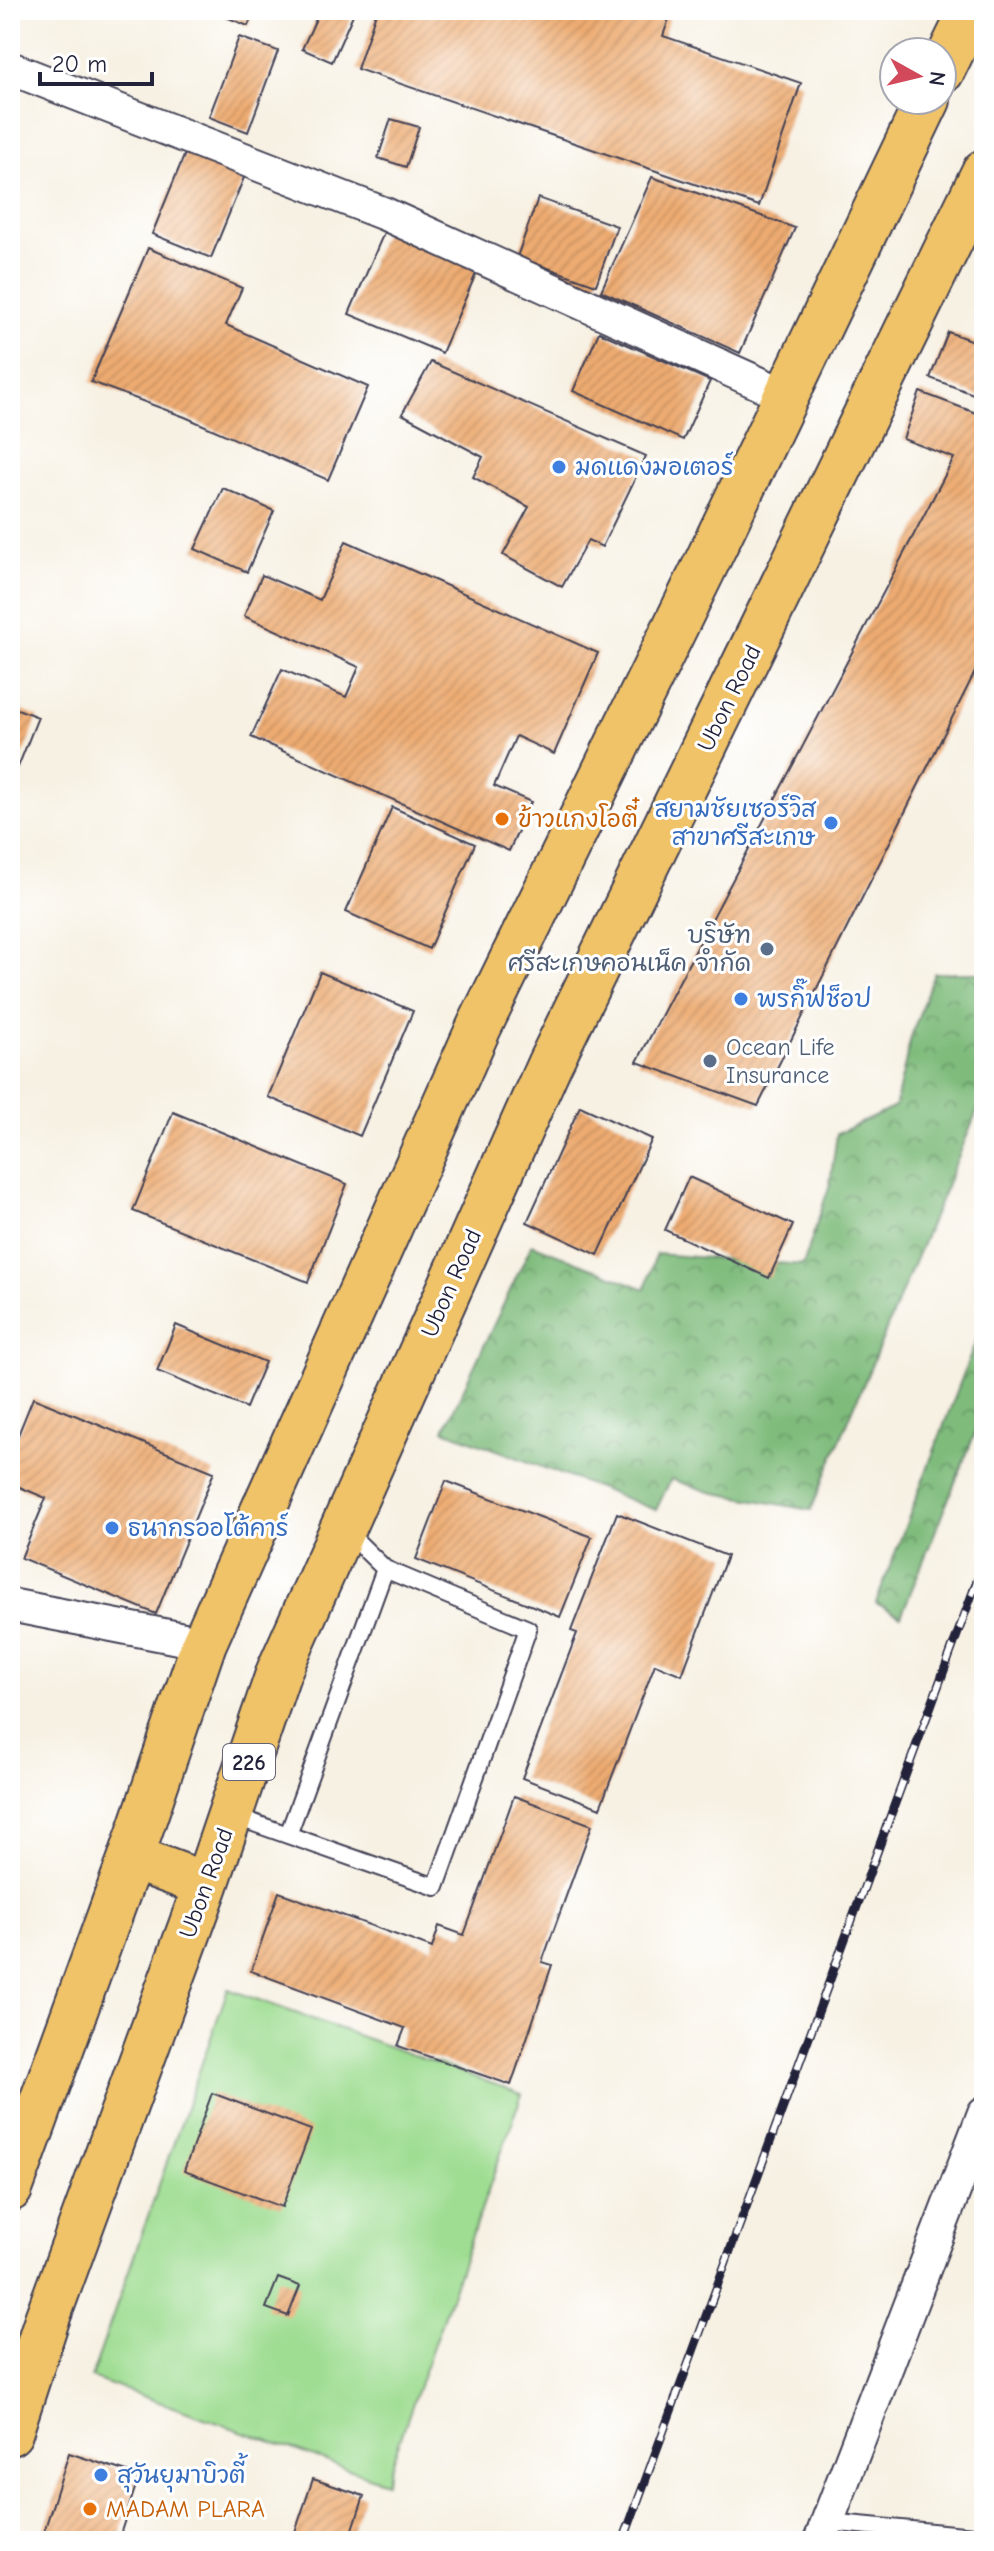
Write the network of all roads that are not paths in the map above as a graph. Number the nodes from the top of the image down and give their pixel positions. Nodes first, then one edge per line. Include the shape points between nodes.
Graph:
1 (972, 10) edge
2 (958, 38) edge
3 (10, 68) edge
4 (920, 116) edge
5 (984, 172) edge
6 (785, 395) junction
7 (342, 1528) junction
8 (385, 1569) junction
9 (10, 1605) edge
10 (204, 1643) junction
11 (230, 1815) junction
12 (288, 1835) junction
13 (131, 1857) junction
14 (206, 1885) junction
15 (984, 2113) edge
16 (10, 2189) edge
17 (10, 2433) edge
18 (824, 2532) edge
19 (984, 2537) edge

1 - 2 main road
3 - 6 street via 385,214
4 - 6 main road
5 - 7 main road, Ubon Road / 226 via 530,1107
6 - 10 main road via 459,1073
7 - 8 lane
7 - 11 main road, Ubon Road / 226 via 279,1671
8 - 12 lane
8 - 12 lane via 528,1629 436,1887
9 - 10 street
10 - 13 main road
11 - 12 lane
11 - 14 main road, Ubon Road / 226
13 - 14 main road
13 - 16 main road
14 - 17 main road, Ubon Road / 226
15 - 18 street
18 - 19 lane

